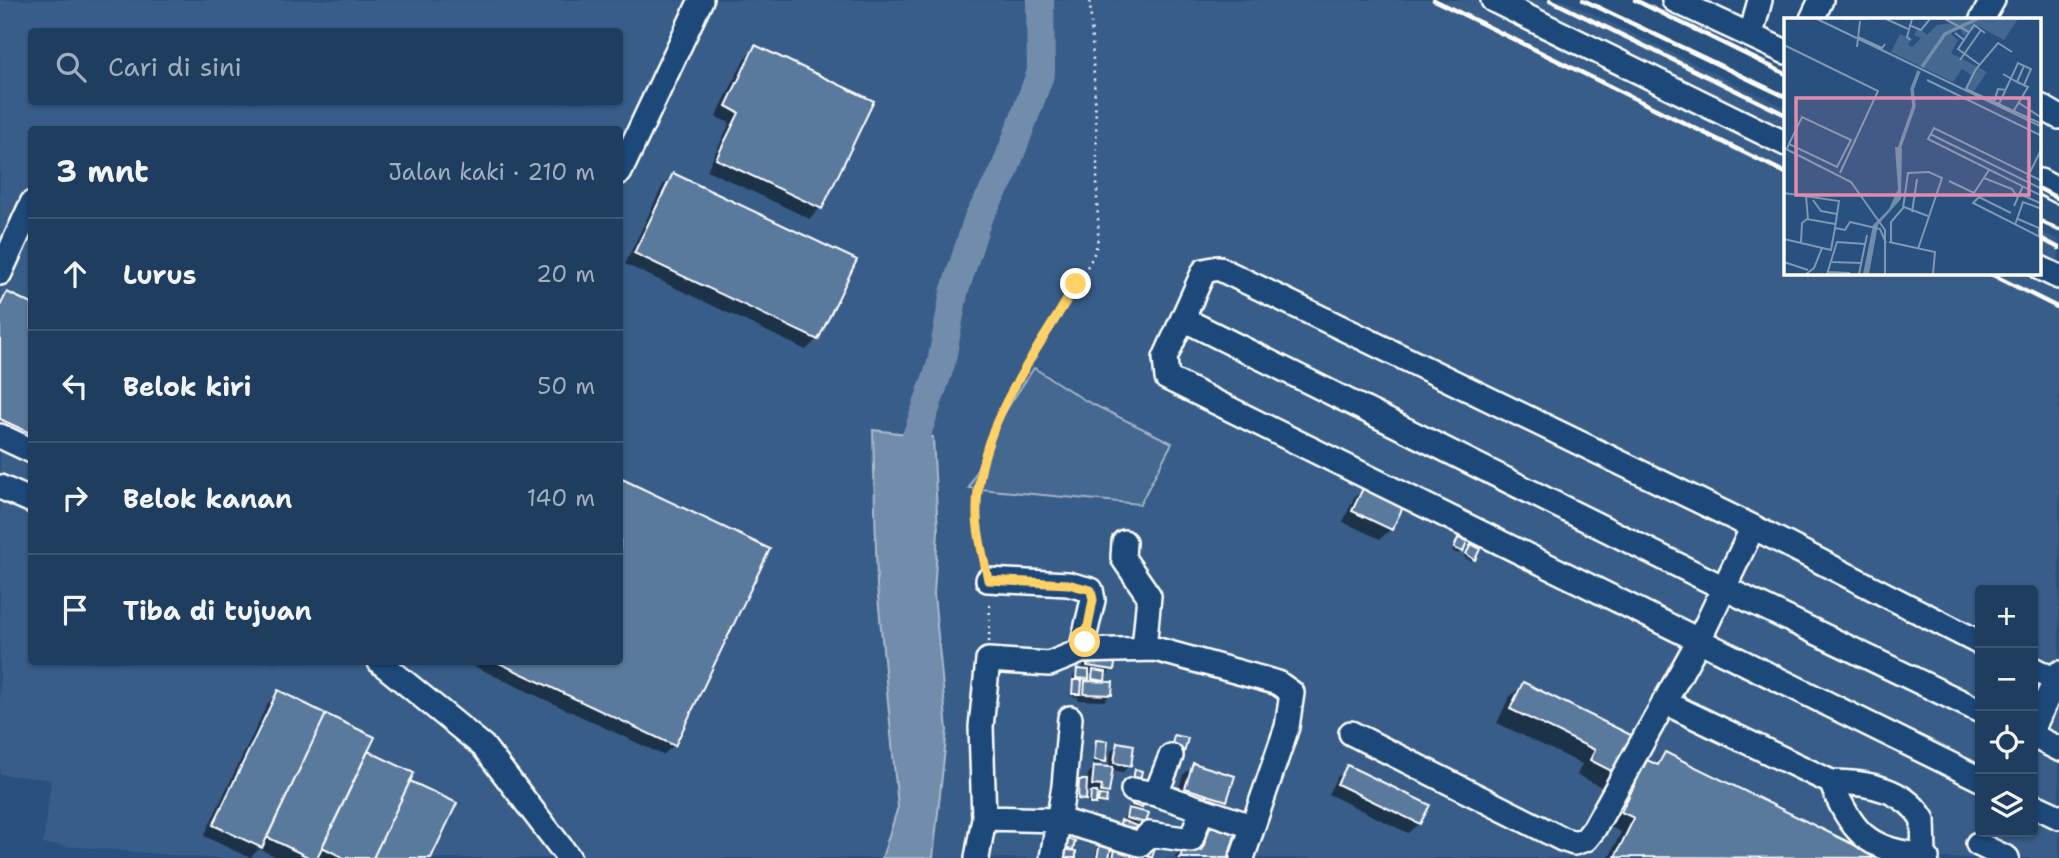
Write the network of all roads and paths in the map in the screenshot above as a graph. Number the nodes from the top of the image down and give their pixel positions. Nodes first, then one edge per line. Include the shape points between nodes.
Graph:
1 (701, 0) edge
2 (1090, 0) edge
3 (1493, 0) edge
4 (1674, 0) edge
5 (1760, 0) edge
6 (1821, 0) edge
7 (1812, 18) edge
8 (1751, 35) junction
9 (1784, 51) edge
10 (2042, 107) edge
11 (2059, 117) edge
12 (1784, 143) edge
13 (623, 166) edge
14 (2042, 182) edge
15 (2059, 191) edge
16 (28, 212) edge
17 (2042, 269) edge
18 (0, 273) edge
19 (2059, 278) edge
20 (1185, 320) junction
21 (0, 436) edge
22 (28, 449) edge
23 (0, 487) edge
24 (28, 499) edge
25 (1752, 527) junction
26 (1124, 542) dead end
27 (988, 580) junction
28 (1724, 588) junction
29 (1699, 640) junction
30 (1975, 640) edge
31 (1144, 649) junction
32 (1081, 651) junction
33 (988, 660) junction
34 (388, 665) edge
35 (2038, 671) edge
36 (2058, 678) edge
37 (1664, 702) junction
38 (1975, 709) edge
39 (2038, 717) edge
40 (1070, 718) dead end
41 (1351, 733) dead end
42 (2038, 738) edge
43 (2059, 749) edge
44 (1171, 756) dead end
45 (1975, 777) edge
46 (1830, 782) junction
47 (2038, 806) edge
48 (1202, 809) junction
49 (2059, 817) edge
50 (984, 818) junction
51 (1059, 820) junction
52 (1251, 826) junction
53 (1977, 845) edge
54 (1926, 856) edge
55 (569, 858) edge
56 (976, 858) edge
57 (1052, 858) edge
58 (1242, 858) edge
59 (2007, 858) edge

1 - 13 street
2 - 27 path via 1098,170 1096,249 1010,391 988,443 977,509
3 - 12 street
4 - 8 street
5 - 8 street
6 - 7 street
8 - 9 street
10 - 11 street
14 - 15 street
16 - 18 street
17 - 19 street
20 - 25 street via 1204,271 1217,268
20 - 28 street
20 - 29 street via 1165,358 1167,378
21 - 22 street
23 - 24 street
25 - 28 street
25 - 30 street
26 - 31 street via 1123,558 1149,596
27 - 32 street via 1068,584 1091,590 1093,600
27 - 33 path
28 - 29 street
28 - 38 street
29 - 37 street
29 - 45 street
31 - 32 street
31 - 52 street via 1278,683 1292,694 1287,727
32 - 33 street via 1055,664
33 - 50 street via 981,727
34 - 55 street via 483,746
35 - 36 street
36 - 39 street
37 - 41 street via 1594,829 1586,839 1574,843
37 - 46 street
40 - 51 street
42 - 43 street
44 - 48 street via 1145,792
46 - 54 street via 1847,819 1861,836 1890,850
46 - 54 street via 1877,787 1907,802 1920,813 1926,827
47 - 49 street
48 - 51 street via 1194,835 1186,842 1149,834 1140,844
48 - 52 street
50 - 51 street
50 - 56 street
51 - 57 street
52 - 58 street
53 - 59 street

